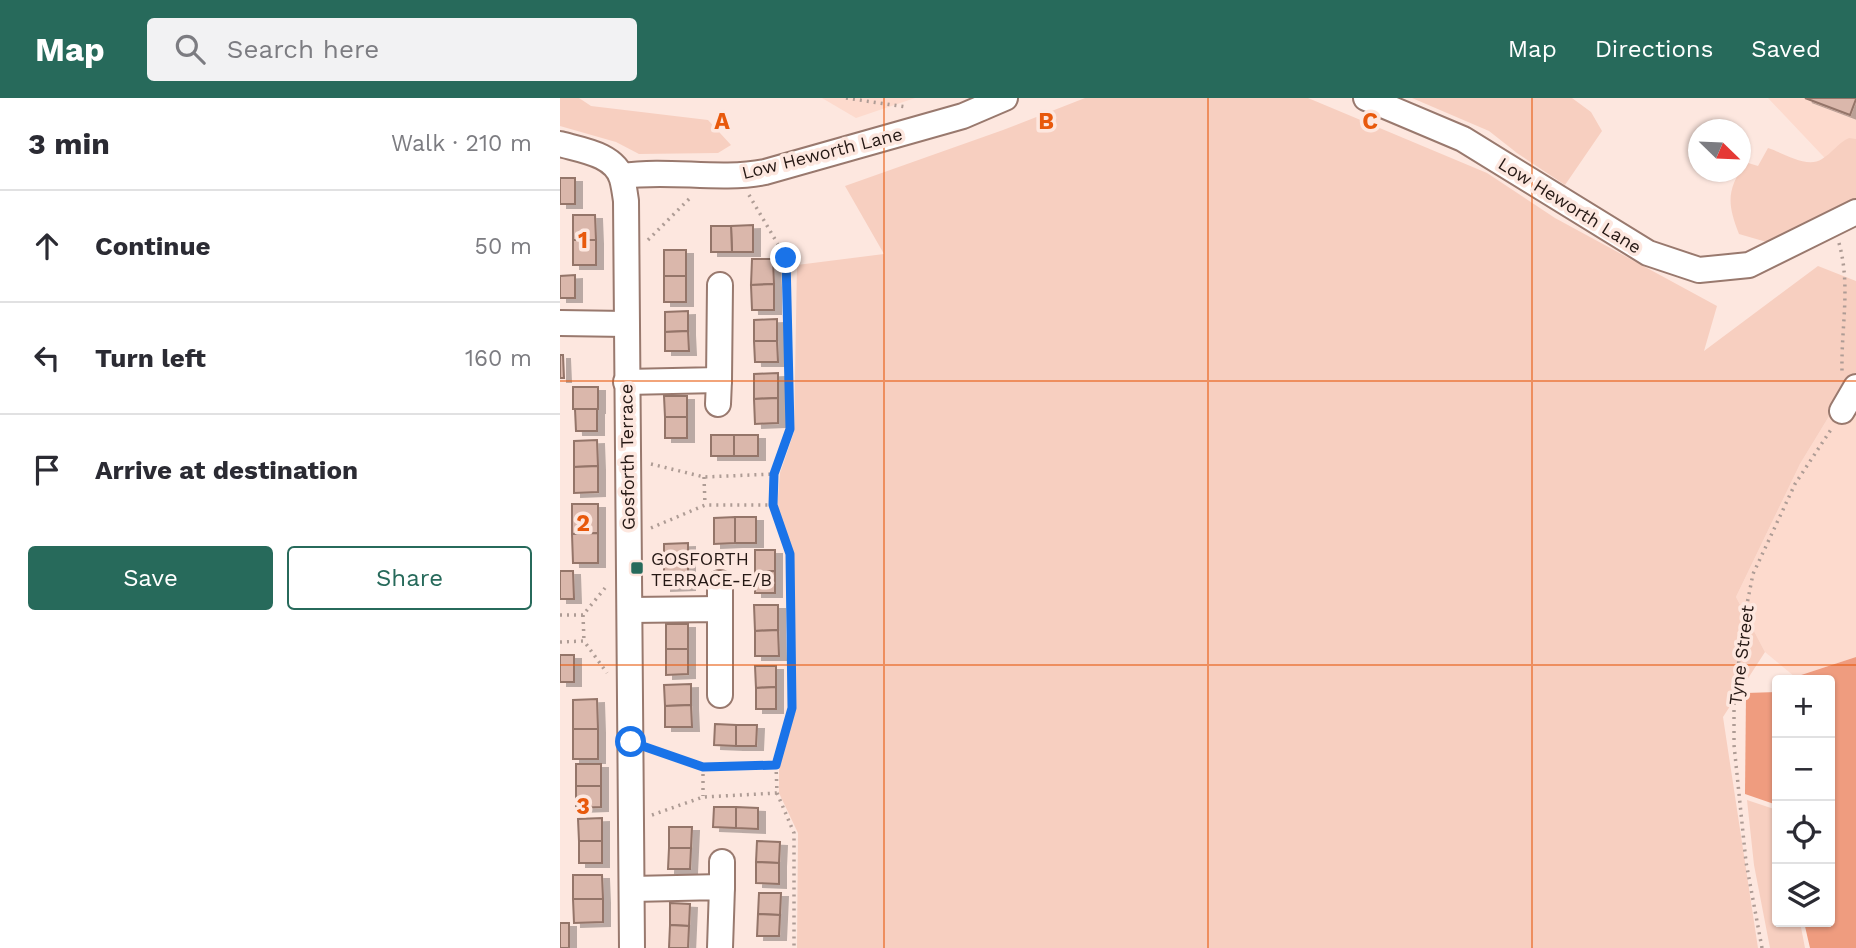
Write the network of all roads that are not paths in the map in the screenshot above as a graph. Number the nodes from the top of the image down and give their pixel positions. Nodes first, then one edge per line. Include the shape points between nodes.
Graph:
1 (1004, 98) edge
2 (1366, 98) edge
3 (560, 145) edge
4 (622, 176) junction
5 (1856, 212) edge
6 (720, 285) dead end
7 (560, 323) edge
8 (626, 324) junction
9 (1849, 381) edge
10 (626, 383) junction
11 (1842, 411) road end
12 (720, 583) dead end
13 (720, 609) junction
14 (630, 610) junction
15 (720, 695) dead end
16 (722, 862) dead end
17 (722, 887) junction
18 (632, 889) junction
19 (632, 948) edge
20 (720, 948) edge

1 - 4 street, Low Heworth Lane via 963,116 742,176
2 - 5 street, Low Heworth Lane via 1463,139 1648,253 1699,270 1749,265
3 - 4 street via 612,162
4 - 8 street, Gosforth Terrace
6 - 10 street via 719,392
7 - 8 street
8 - 10 street, Gosforth Terrace
9 - 11 street
10 - 14 street, Gosforth Terrace
12 - 13 street
13 - 14 street
13 - 15 street
14 - 18 street, Gosforth Terrace
16 - 17 street
17 - 18 street
17 - 20 street
18 - 19 street, Gosforth Terrace

